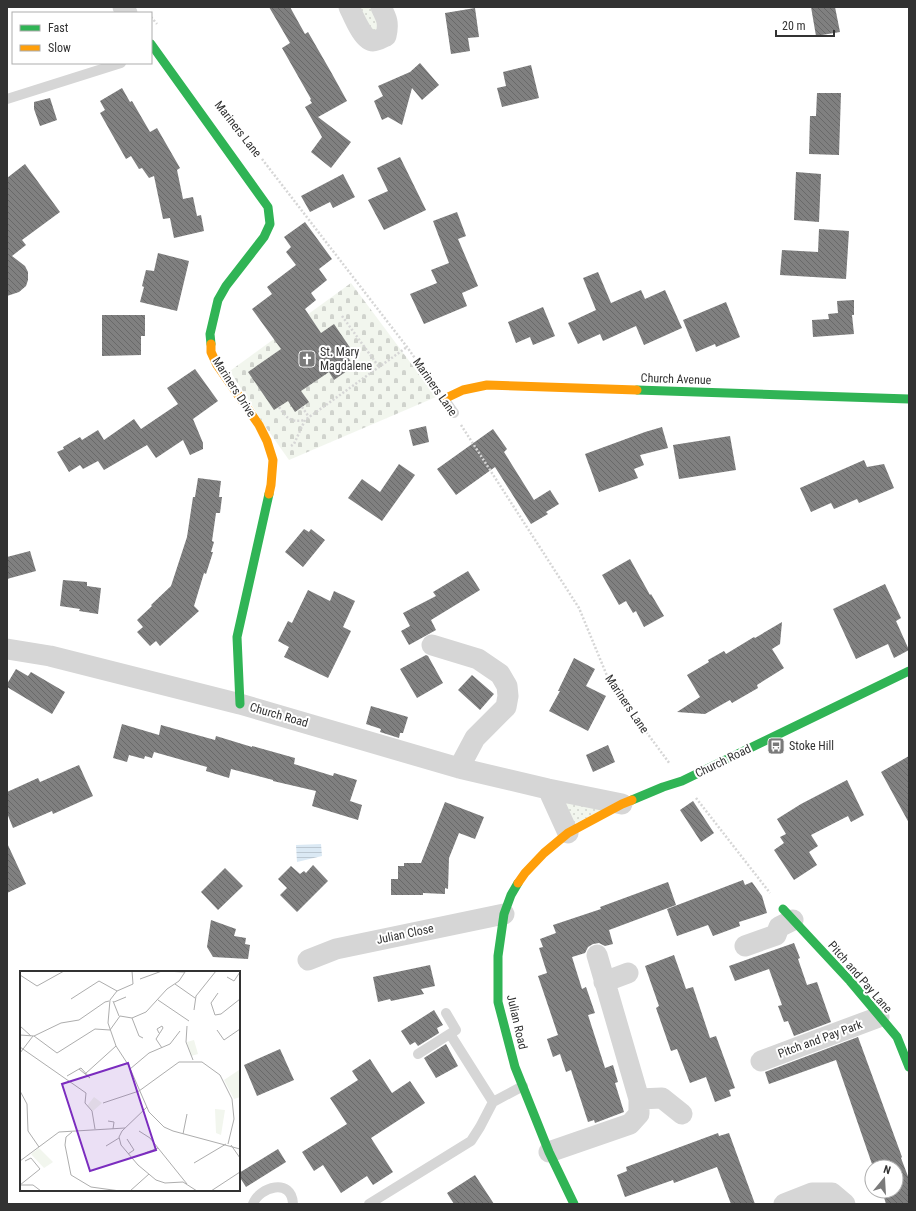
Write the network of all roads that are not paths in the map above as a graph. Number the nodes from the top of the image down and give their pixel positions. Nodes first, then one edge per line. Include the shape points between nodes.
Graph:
1 (349, 7) edge
2 (381, 7) edge
3 (153, 50) edge
4 (118, 64) edge
5 (7, 99) edge
6 (909, 398) edge
7 (444, 399) joint
8 (454, 413) road end
9 (432, 645) dead end
10 (7, 649) edge
11 (909, 671) edge
12 (240, 704) junction
13 (459, 768) junction
14 (548, 789) junction
15 (622, 804) junction
16 (568, 833) junction
17 (504, 914) junction
18 (788, 914) joint
19 (745, 946) dead end
20 (597, 955) dead end
21 (308, 960) dead end
22 (628, 973) dead end
23 (604, 982) junction
24 (446, 1013) dead end
25 (879, 1017) junction
26 (450, 1034) junction
27 (418, 1054) dead end
28 (761, 1061) dead end
29 (909, 1066) edge
30 (523, 1086) junction
31 (638, 1099) junction
32 (493, 1102) junction
33 (682, 1114) dead end
34 (549, 1152) junction
35 (253, 1204) edge
36 (293, 1204) edge
37 (369, 1204) edge
38 (574, 1204) edge
39 (784, 1204) edge
40 (844, 1204) edge

1 - 2 street via 364,36 373,41 386,36 387,19
3 - 12 street, Mariners Drive via 268,207 270,224 264,237 218,300 210,334 211,352 217,365 259,425 273,458 271,485 238,637
4 - 5 lane
6 - 7 street, Church Avenue via 487,386 463,390
7 - 8 lane, Mariners Lane
9 - 13 street via 478,659 500,674 507,686 506,707 475,738
10 - 12 street, Church Road via 50,656
11 - 15 street, Church Road via 682,781 663,786
12 - 13 street, Church Road
13 - 14 street, Church Road
14 - 15 street, Church Road
14 - 16 street
15 - 16 street, Church Road
16 - 17 street, Julian Road via 525,873 511,895
17 - 21 street, Julian Close via 336,949
17 - 30 street, Julian Road via 498,956 498,1002 515,1067
18 - 19 street via 776,935
18 - 25 street, Pitch and Pay Lane
20 - 23 street
22 - 23 street
23 - 31 street
24 - 26 lane via 456,1030
25 - 28 street, Pitch and Pay Park
25 - 29 street, Pitch and Pay Lane via 897,1037
26 - 27 lane
26 - 32 lane
30 - 32 lane
30 - 34 street, Julian Road
31 - 33 street via 662,1098
31 - 34 street via 639,1114 630,1124
32 - 37 lane via 471,1141
34 - 38 street, Julian Road
35 - 36 lane via 258,1196 277,1187 289,1191
39 - 40 street via 812,1192 832,1193

